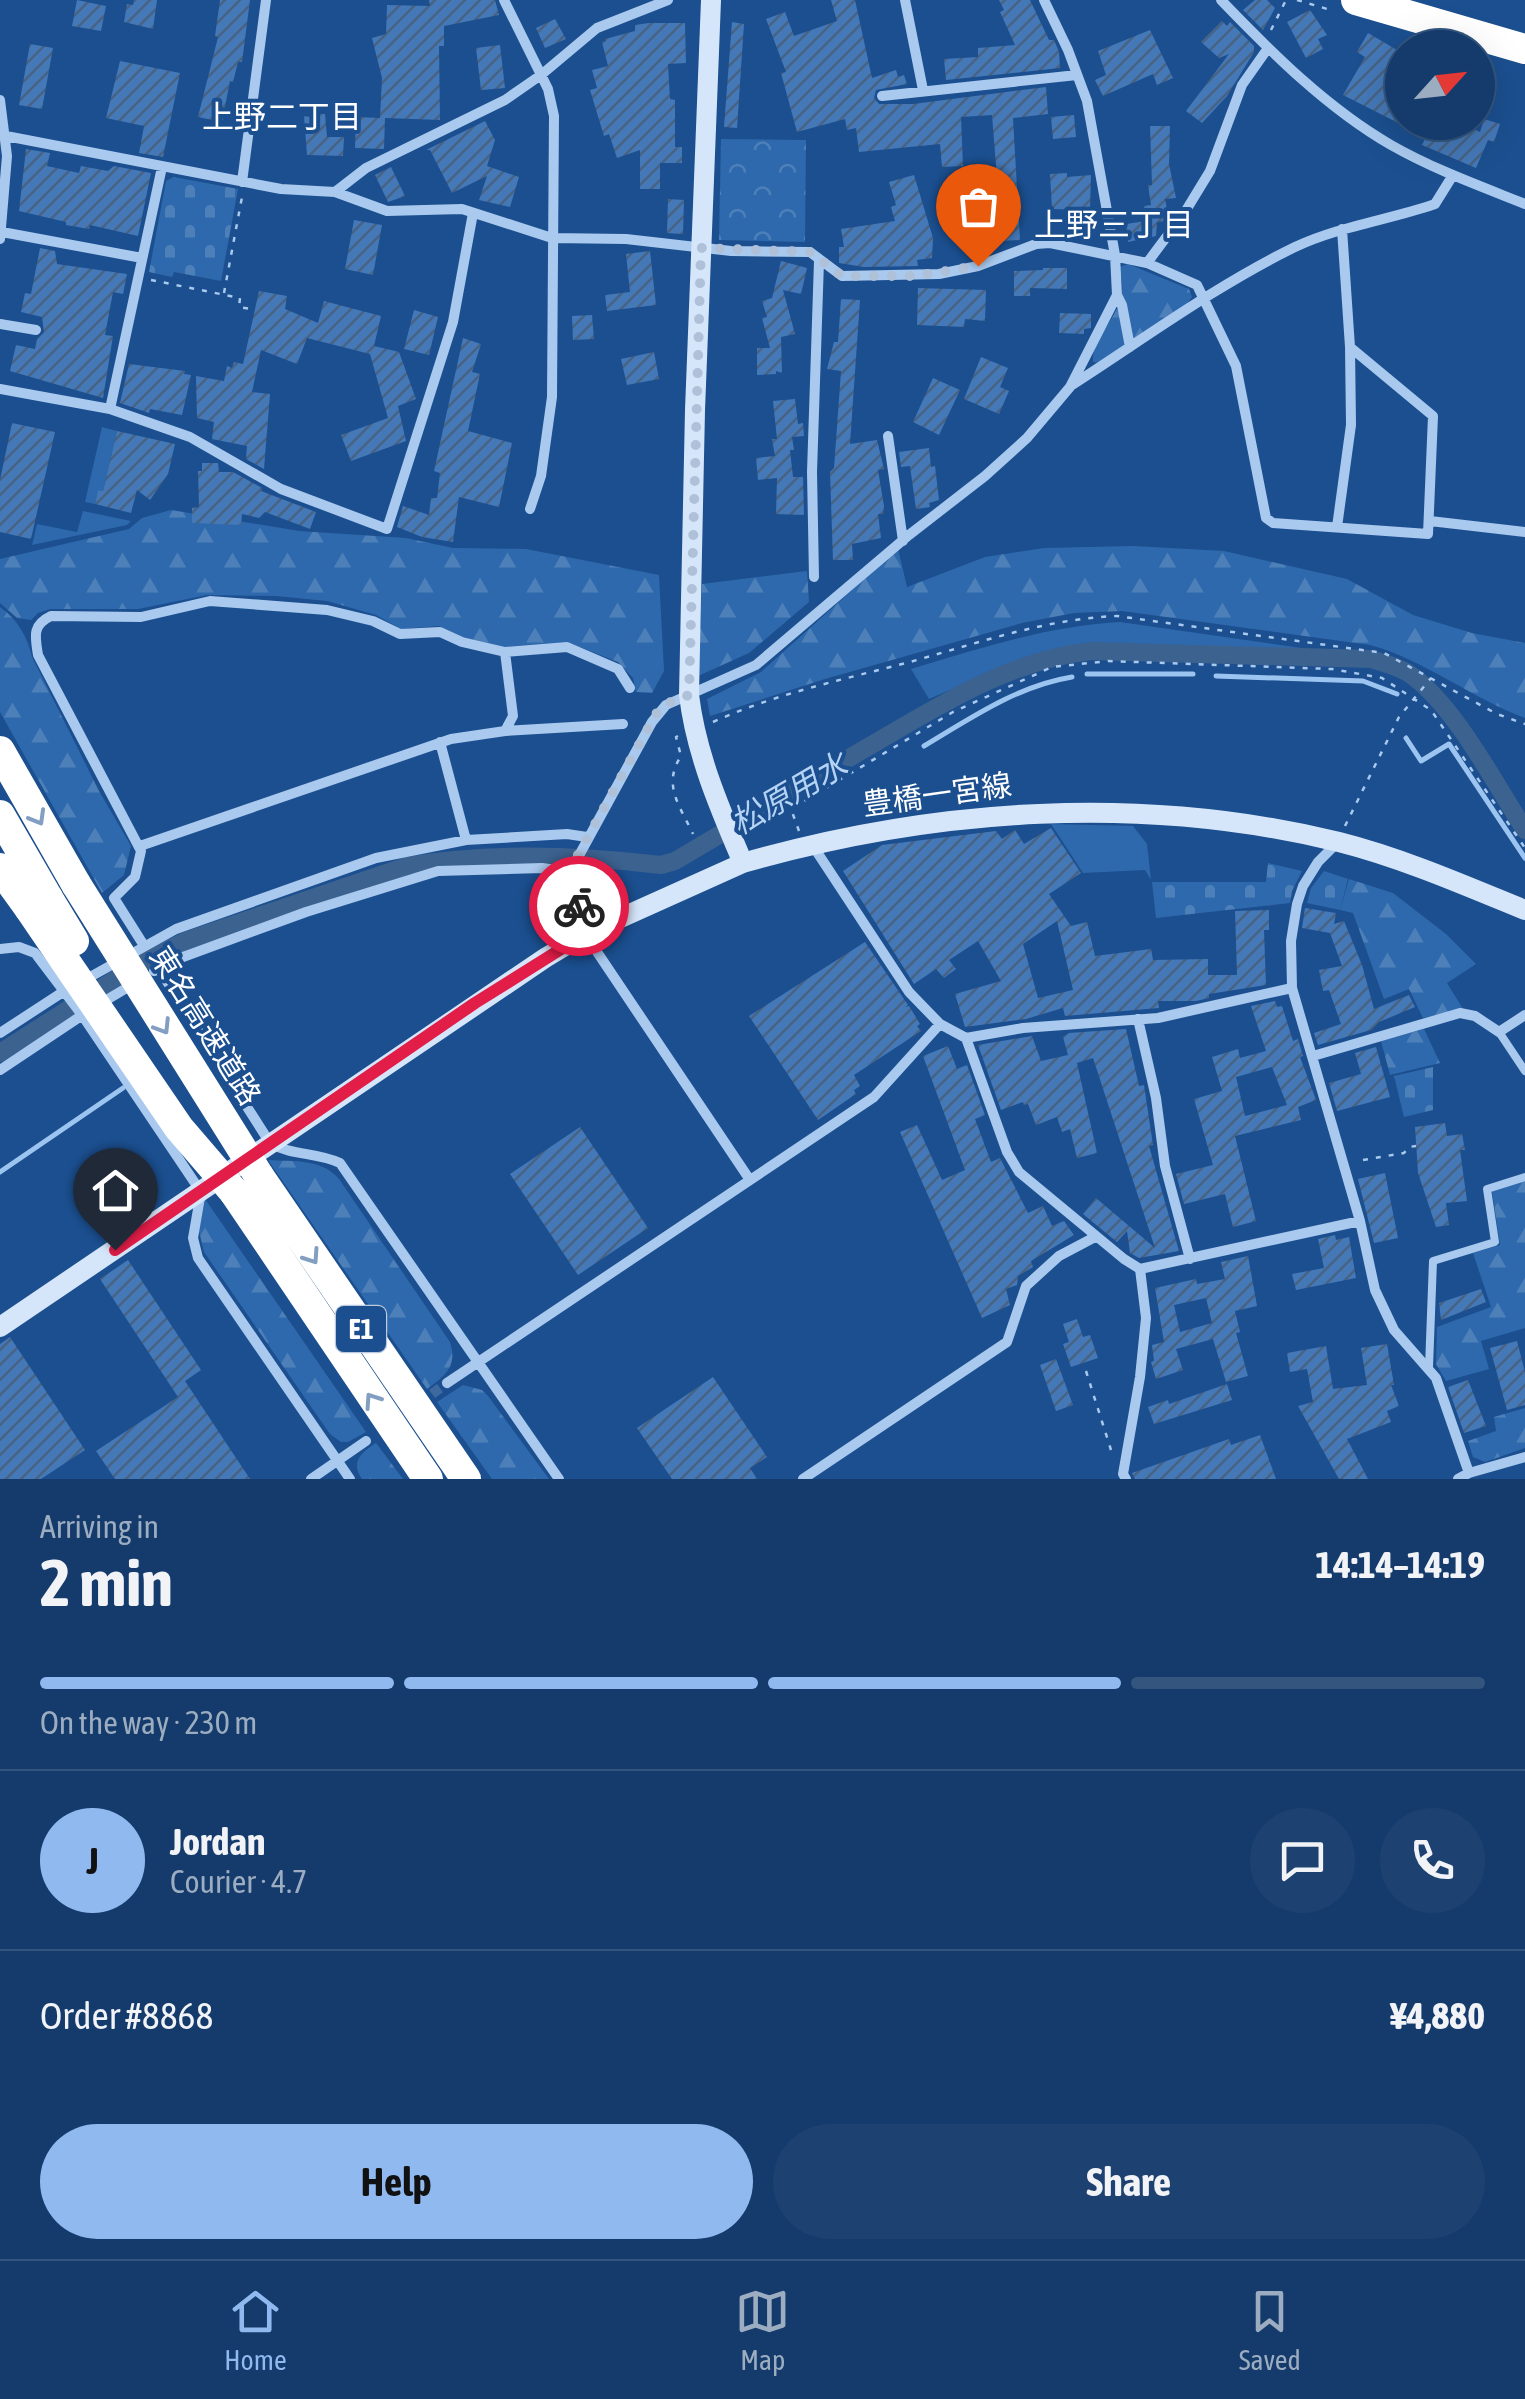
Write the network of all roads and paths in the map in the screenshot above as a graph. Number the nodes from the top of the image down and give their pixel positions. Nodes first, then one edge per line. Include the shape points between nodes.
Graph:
1 (266, 0) edge
2 (504, 0) edge
3 (668, 0) edge
4 (711, 0) edge
5 (904, 0) edge
6 (1044, 0) edge
7 (1220, 0) edge
8 (1286, 0) edge
9 (1356, 0) edge
10 (1266, 46) junction
11 (1525, 49) edge
12 (541, 74) junction
13 (1077, 75) junction
14 (923, 90) junction
15 (882, 96) dead end
16 (0, 100) edge
17 (6, 136) junction
18 (162, 166) junction
19 (1453, 174) junction
20 (243, 182) junction
21 (335, 192) junction
22 (1525, 204) edge
23 (474, 213) junction
24 (1342, 230) junction
25 (1, 235) edge
26 (552, 238) junction
27 (701, 248) junction
28 (1116, 255) junction
29 (142, 258) junction
30 (819, 262) junction
31 (1147, 263) junction
32 (138, 278) junction
33 (224, 294) junction
34 (1116, 295) junction
35 (1204, 299) junction
36 (251, 309) dead end
37 (0, 324) edge
38 (36, 330) dead end
39 (1130, 347) junction
40 (1350, 347) junction
41 (1070, 387) junction
42 (0, 389) edge
43 (110, 409) junction
44 (888, 436) dead end
45 (530, 509) dead end
46 (1430, 522) junction
47 (1337, 527) junction
48 (1525, 532) edge
49 (903, 540) junction
50 (814, 577) dead end
51 (505, 652) junction
52 (1431, 678) junction
53 (630, 688) dead end
54 (689, 695) junction
55 (1414, 698) junction
56 (623, 724) dead end
57 (1525, 724) edge
58 (693, 728) junction
59 (504, 731) junction
60 (440, 742) junction
61 (0, 751) edge
62 (0, 816) edge
63 (693, 834) dead end
64 (466, 840) junction
65 (584, 842) junction
66 (1337, 842) junction
67 (140, 846) junction
68 (813, 846) junction
69 (1525, 848) edge
70 (742, 863) junction
71 (572, 867) junction
72 (0, 868) edge
73 (39, 903) junction
74 (1525, 910) edge
75 (585, 934) junction
76 (143, 944) junction
77 (0, 949) edge
78 (158, 969) junction
79 (1292, 988) junction
80 (63, 992) junction
81 (82, 1015) junction
82 (1525, 1016) edge
83 (1138, 1019) junction
84 (940, 1024) junction
85 (1499, 1032) junction
86 (0, 1033) edge
87 (966, 1038) junction
88 (1313, 1056) junction
89 (0, 1070) edge
90 (1525, 1071) edge
91 (270, 1143) junction
92 (1416, 1146) dead end
93 (1363, 1160) dead end
94 (1525, 1177) edge
95 (750, 1180) junction
96 (246, 1184) junction
97 (201, 1192) junction
98 (1360, 1221) junction
99 (1095, 1237) junction
100 (1190, 1259) junction
101 (1140, 1269) junction
102 (0, 1327) edge
103 (476, 1363) junction
104 (1429, 1367) junction
105 (1086, 1371) dead end
106 (448, 1383) tunnel mouth
107 (366, 1441) dead end
108 (1525, 1458) edge
109 (337, 1461) junction
110 (1120, 1474) edge
111 (1464, 1476) edge
112 (311, 1479) edge
113 (350, 1479) edge
114 (428, 1479) edge
115 (466, 1479) edge
116 (559, 1479) edge
117 (803, 1479) edge

1 - 20 street
2 - 12 street
3 - 12 street via 596,28
4 - 27 main road
5 - 14 street
6 - 13 street
7 - 10 street
8 - 10 path
9 - 11 highway
10 - 19 street via 1390,145
10 - 31 street via 1242,85 1210,170
12 - 21 street via 505,100 366,168
12 - 26 street via 554,116
13 - 14 street
13 - 28 street via 1095,132
14 - 15 street
16 - 17 street
17 - 18 street
17 - 25 street
18 - 20 street
18 - 29 street
19 - 22 street
19 - 24 street via 1436,204
20 - 21 street
20 - 33 path
21 - 23 street via 388,211 443,207
23 - 26 street
23 - 43 street via 453,322 387,529 281,490 190,437
24 - 35 street via 1296,246
24 - 40 street
25 - 29 street
26 - 27 street
26 - 45 street via 552,397
27 - 30 street via 810,252
27 - 54 main road
28 - 30 street via 1036,244 978,266 891,277 842,276
28 - 31 street
28 - 34 street
29 - 32 street
30 - 50 street
31 - 35 street via 1197,286
32 - 33 path
32 - 43 street
33 - 36 path
34 - 39 street
34 - 41 street
35 - 39 street
35 - 47 street via 1236,366 1266,518
37 - 38 street
39 - 41 street
40 - 46 street via 1433,416
40 - 47 street via 1350,426
41 - 49 street via 1027,438
42 - 43 street
44 - 49 street
46 - 47 street via 1428,534
46 - 48 street
49 - 54 street via 756,665
51 - 53 street via 567,647 618,669
51 - 59 street via 512,716
51 - 67 street via 440,632 400,634 327,610 279,604 210,601 141,617 42,620 35,634 38,654
52 - 55 path
52 - 57 path
52 - 58 path via 1368,650 1116,616 1076,618 826,682
54 - 58 main road
54 - 65 street via 656,714
55 - 66 path
55 - 68 path via 1382,678 1332,669 1108,661 1052,668 953,712 791,810 800,835
55 - 69 path via 1444,726
56 - 59 street
58 - 63 path via 676,737 680,756 670,781
58 - 70 main road
59 - 60 street
60 - 64 street
60 - 67 street
61 -> 96 highway, 東名高速道路 / E1, bridge
62 - 73 highway
64 - 65 street via 567,834
64 - 76 street via 376,858
65 - 71 street
66 - 68 main road, 豊橋一宮線 via 1202,818 1037,812
66 - 74 main road, 豊橋一宮線
66 - 79 street via 1296,904
67 - 76 street via 135,877 114,898
68 - 70 main road, 豊橋一宮線
68 - 84 street via 909,992
70 - 75 main road, 豊橋一宮線
71 - 75 street
71 - 78 street via 438,870
72 - 73 highway
73 - 96 highway, bridge via 179,1128
75 - 91 main road, 豊橋一宮線
75 - 95 street
76 - 80 street
77 - 80 street via 35,953
78 - 81 street
78 - 91 street
79 - 83 street
79 - 88 street
80 - 81 street
80 - 86 street
81 - 89 street
81 - 97 street
82 - 85 street
83 - 87 street
83 - 100 street
84 - 87 street
84 - 95 street via 874,1097
85 - 88 street via 1460,1012
85 - 90 lane
87 - 99 street via 1018,1172
88 - 98 street
91 - 97 main road, 豊橋一宮線
91 - 103 street via 340,1163
92 - 93 path
94 - 104 lane via 1487,1188 1495,1242 1432,1261
95 - 103 street
114 -> 96 highway, 東名高速道路 / E1
96 -> 115 highway, 東名高速道路 / E1
97 - 102 main road, 豊橋一宮線
97 - 109 street via 193,1238 198,1258
98 - 100 street
98 - 104 street via 1375,1290 1394,1330
99 - 101 street
99 - 117 street via 1059,1256 1026,1286 1007,1342
100 - 101 street
101 - 110 street via 1146,1318
103 - 106 street
103 - 116 street
104 - 111 street
105 - 110 path
107 - 109 street
108 - 111 street
109 - 112 street
109 - 113 street

